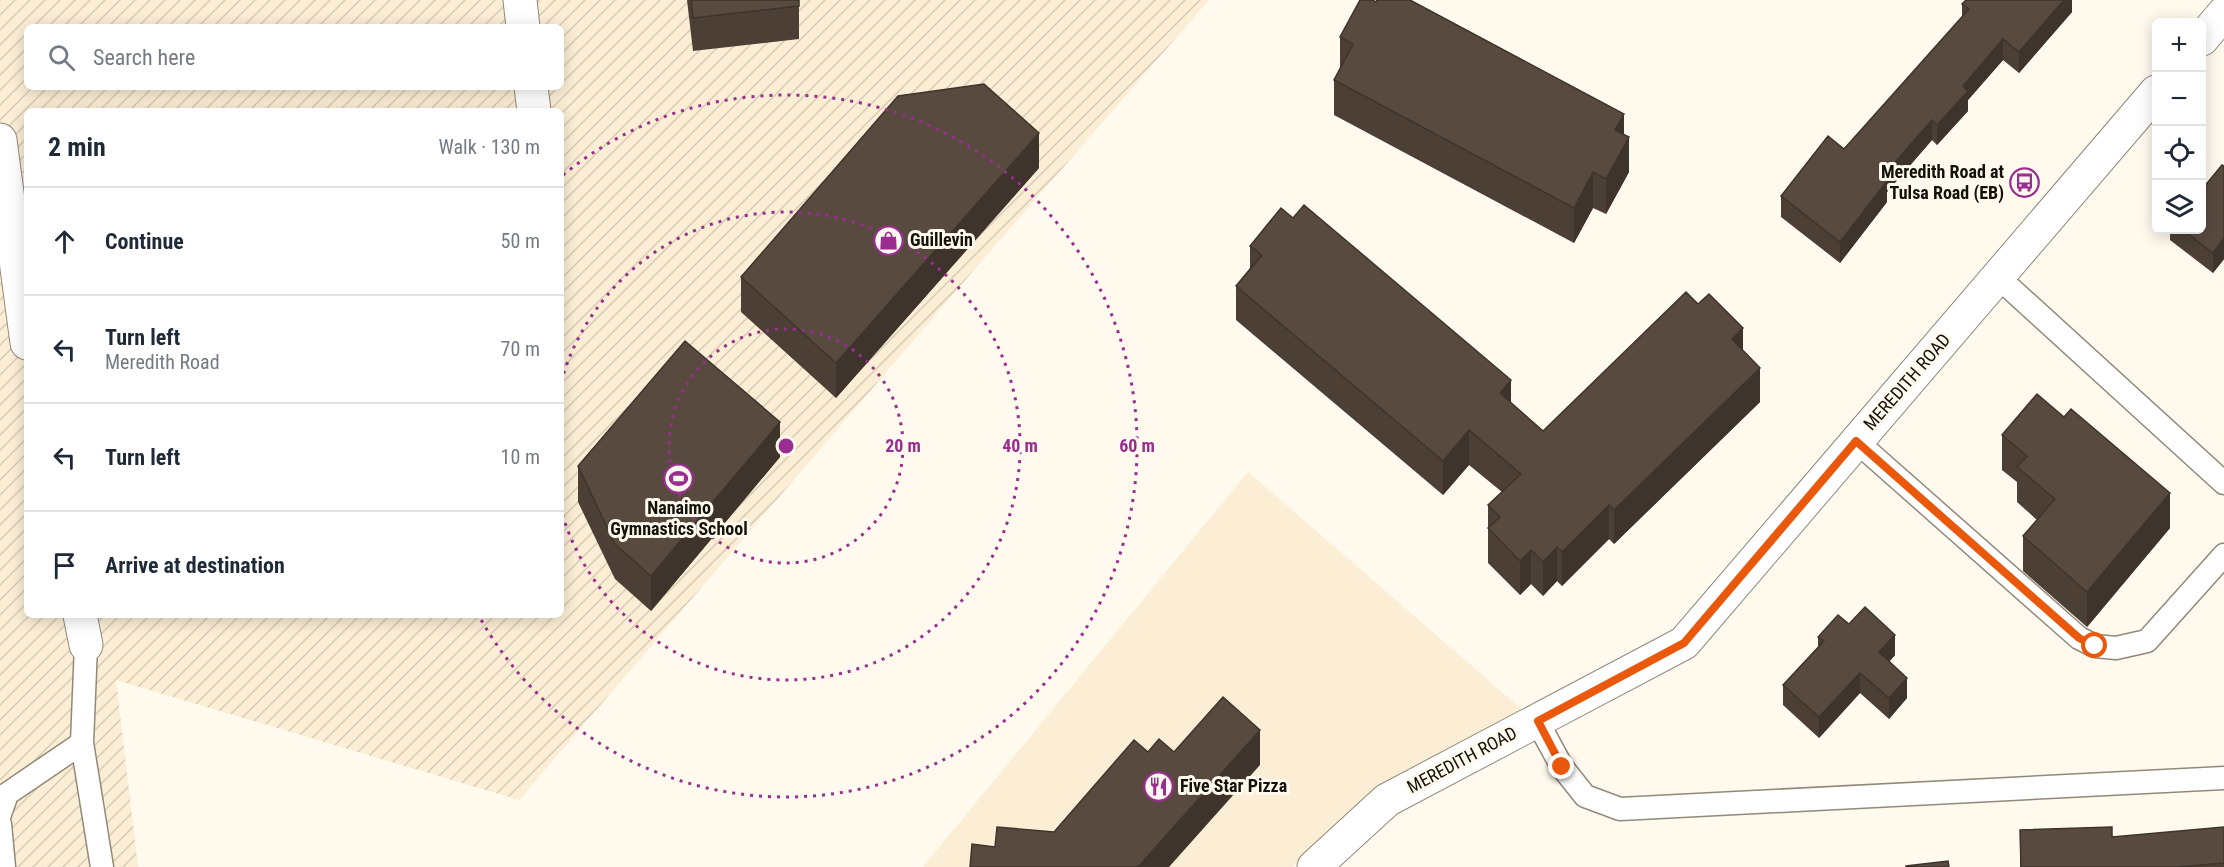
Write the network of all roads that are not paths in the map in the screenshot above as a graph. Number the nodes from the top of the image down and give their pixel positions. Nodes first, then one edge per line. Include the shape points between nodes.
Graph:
1 (520, 0) edge
2 (2211, 0) edge
3 (2224, 12) edge
4 (523, 24) edge
5 (2206, 34) edge
6 (531, 90) edge
7 (2152, 98) edge
8 (534, 108) edge
9 (0, 140) edge
10 (1998, 277) junction
11 (24, 314) edge
12 (1856, 441) junction
13 (2224, 483) edge
14 (2224, 555) edge
15 (83, 630) edge
16 (1538, 721) junction
17 (82, 743) junction
18 (2224, 778) edge
19 (2, 799) edge
20 (0, 824) edge
21 (4, 867) edge
22 (102, 867) edge
23 (1314, 867) edge

1 - 4 street
2 - 3 street
3 - 5 street
6 - 8 street
7 - 10 street, MEREDITH ROAD
9 - 11 street
10 - 12 street, MEREDITH ROAD
10 - 13 lane
12 - 14 lane via 2079,638 2095,646 2116,648 2147,641
12 - 16 street, MEREDITH ROAD via 1684,643
15 - 17 lane
16 - 18 lane via 1562,767 1586,796 1620,809
16 - 23 street, MEREDITH ROAD via 1387,800
17 - 19 lane
17 - 22 lane
20 - 21 lane

